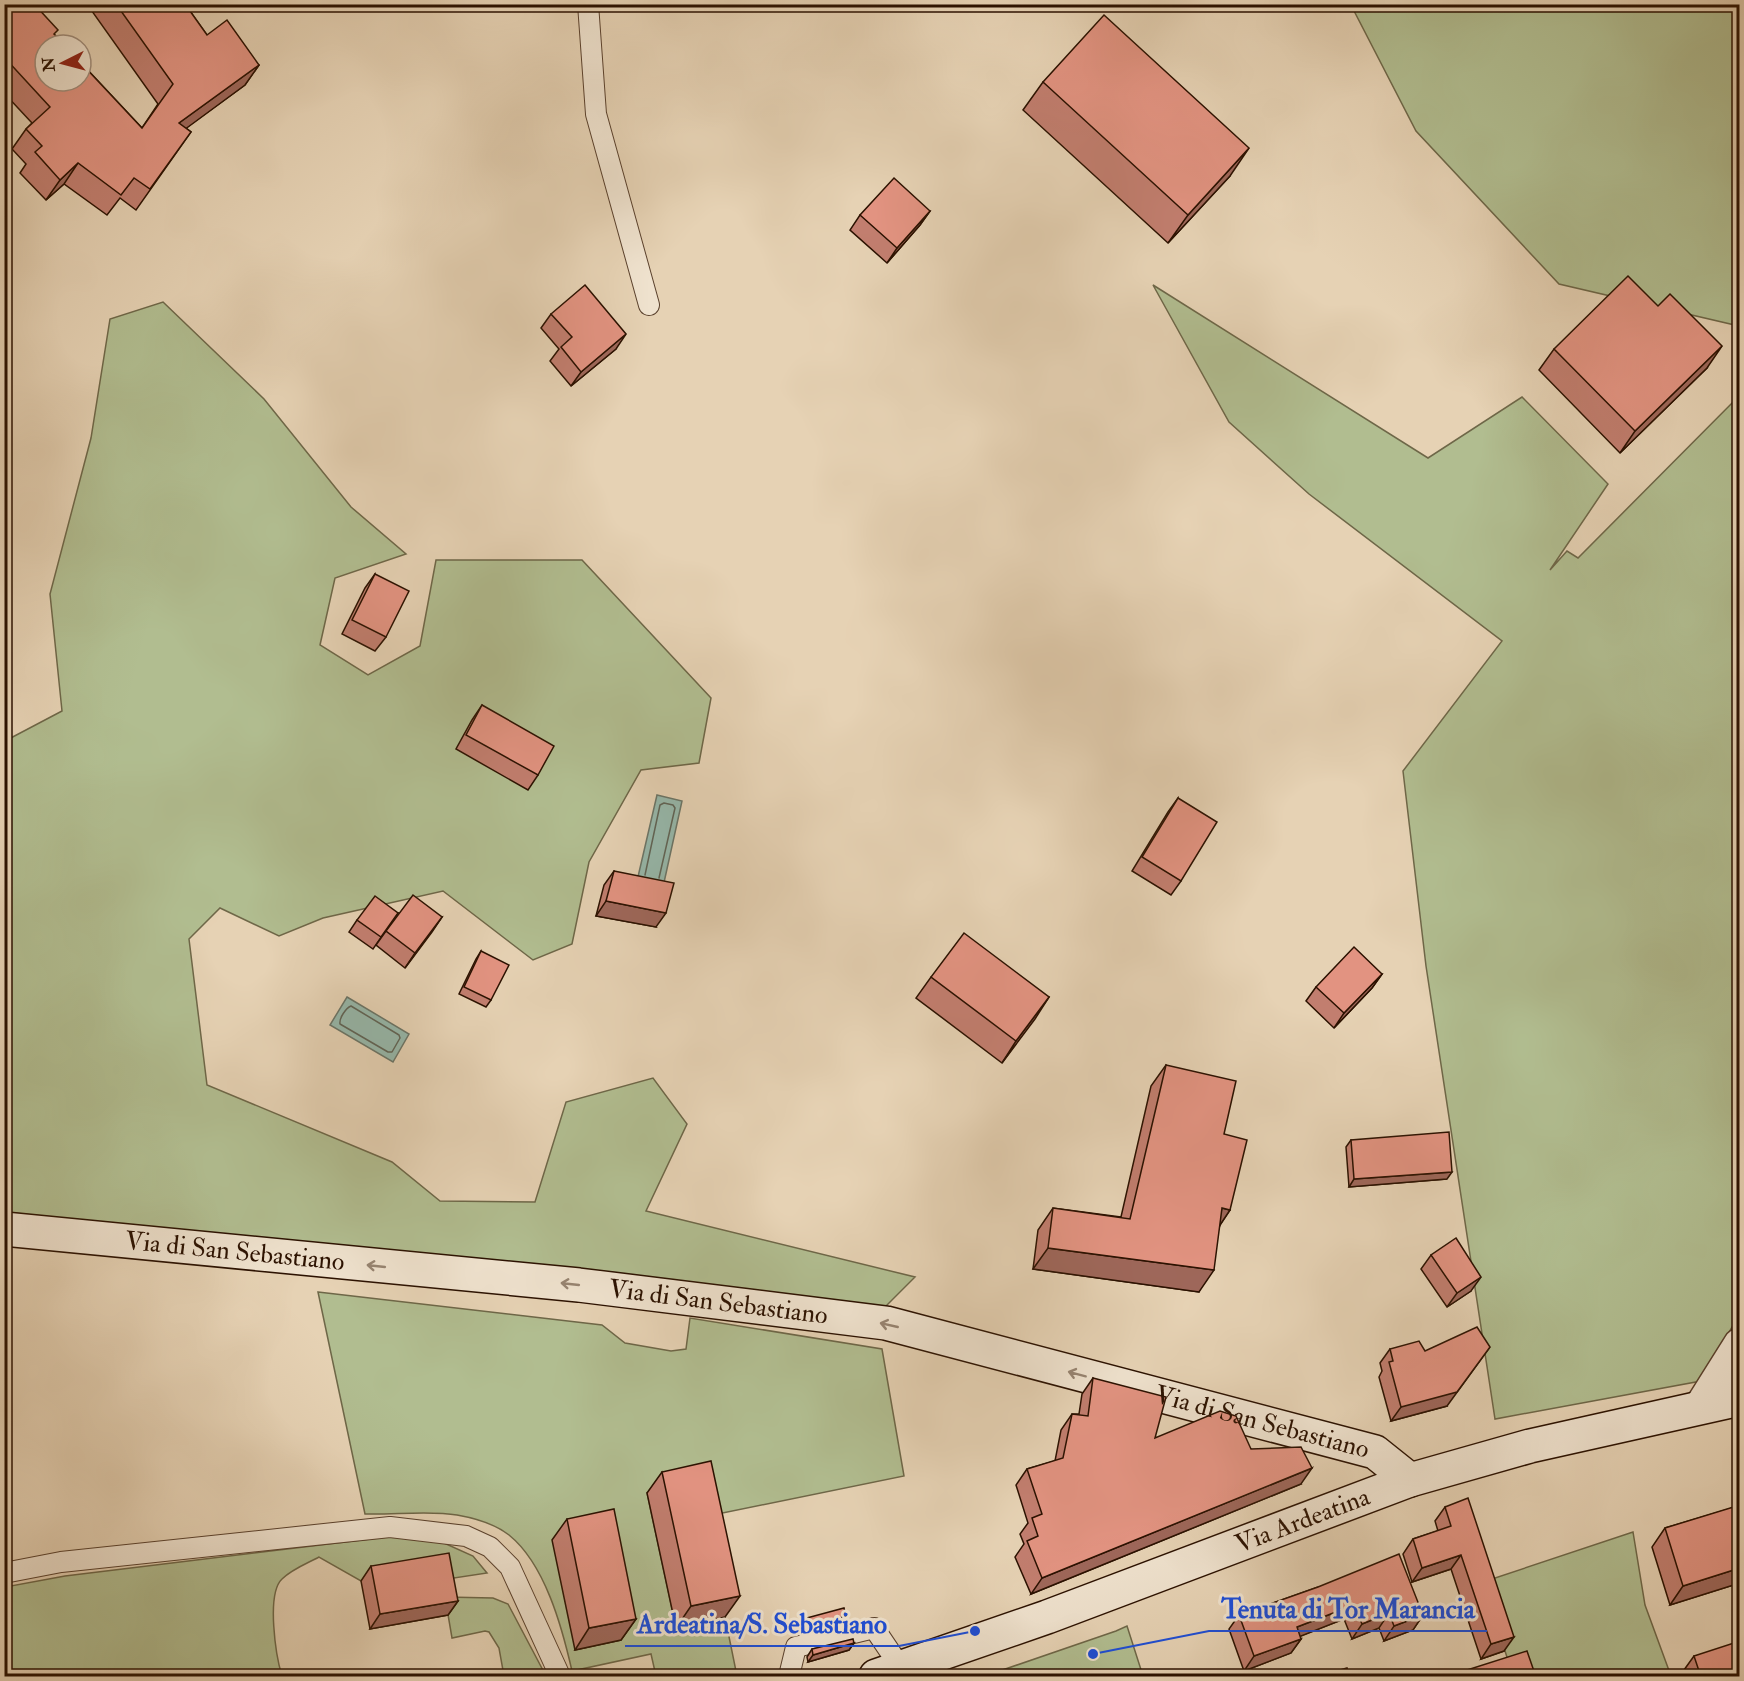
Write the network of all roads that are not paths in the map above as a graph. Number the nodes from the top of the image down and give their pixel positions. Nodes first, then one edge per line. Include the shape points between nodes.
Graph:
1 (588, 4) edge
2 (649, 305) dead end
3 (4, 1229) edge
4 (1740, 1345) edge
5 (1740, 1398) edge
6 (1701, 1407) junction
7 (1410, 1480) junction
8 (4, 1573) edge
9 (889, 1672) edge
10 (560, 1677) edge
11 (789, 1677) edge

1 - 2 lane via 596,114
7 -> 3 main road, Via di San Sebastiano via 1375,1452 886,1323 579,1285
4 - 6 main road
5 - 6 main road, Via Ardeatina
6 - 7 main road, Via Ardeatina via 1530,1446
7 - 9 main road, Via Ardeatina via 1047,1617
8 - 10 lane via 61,1562 390,1527 466,1536 490,1547 510,1567
9 - 11 lane via 874,1628 796,1647

